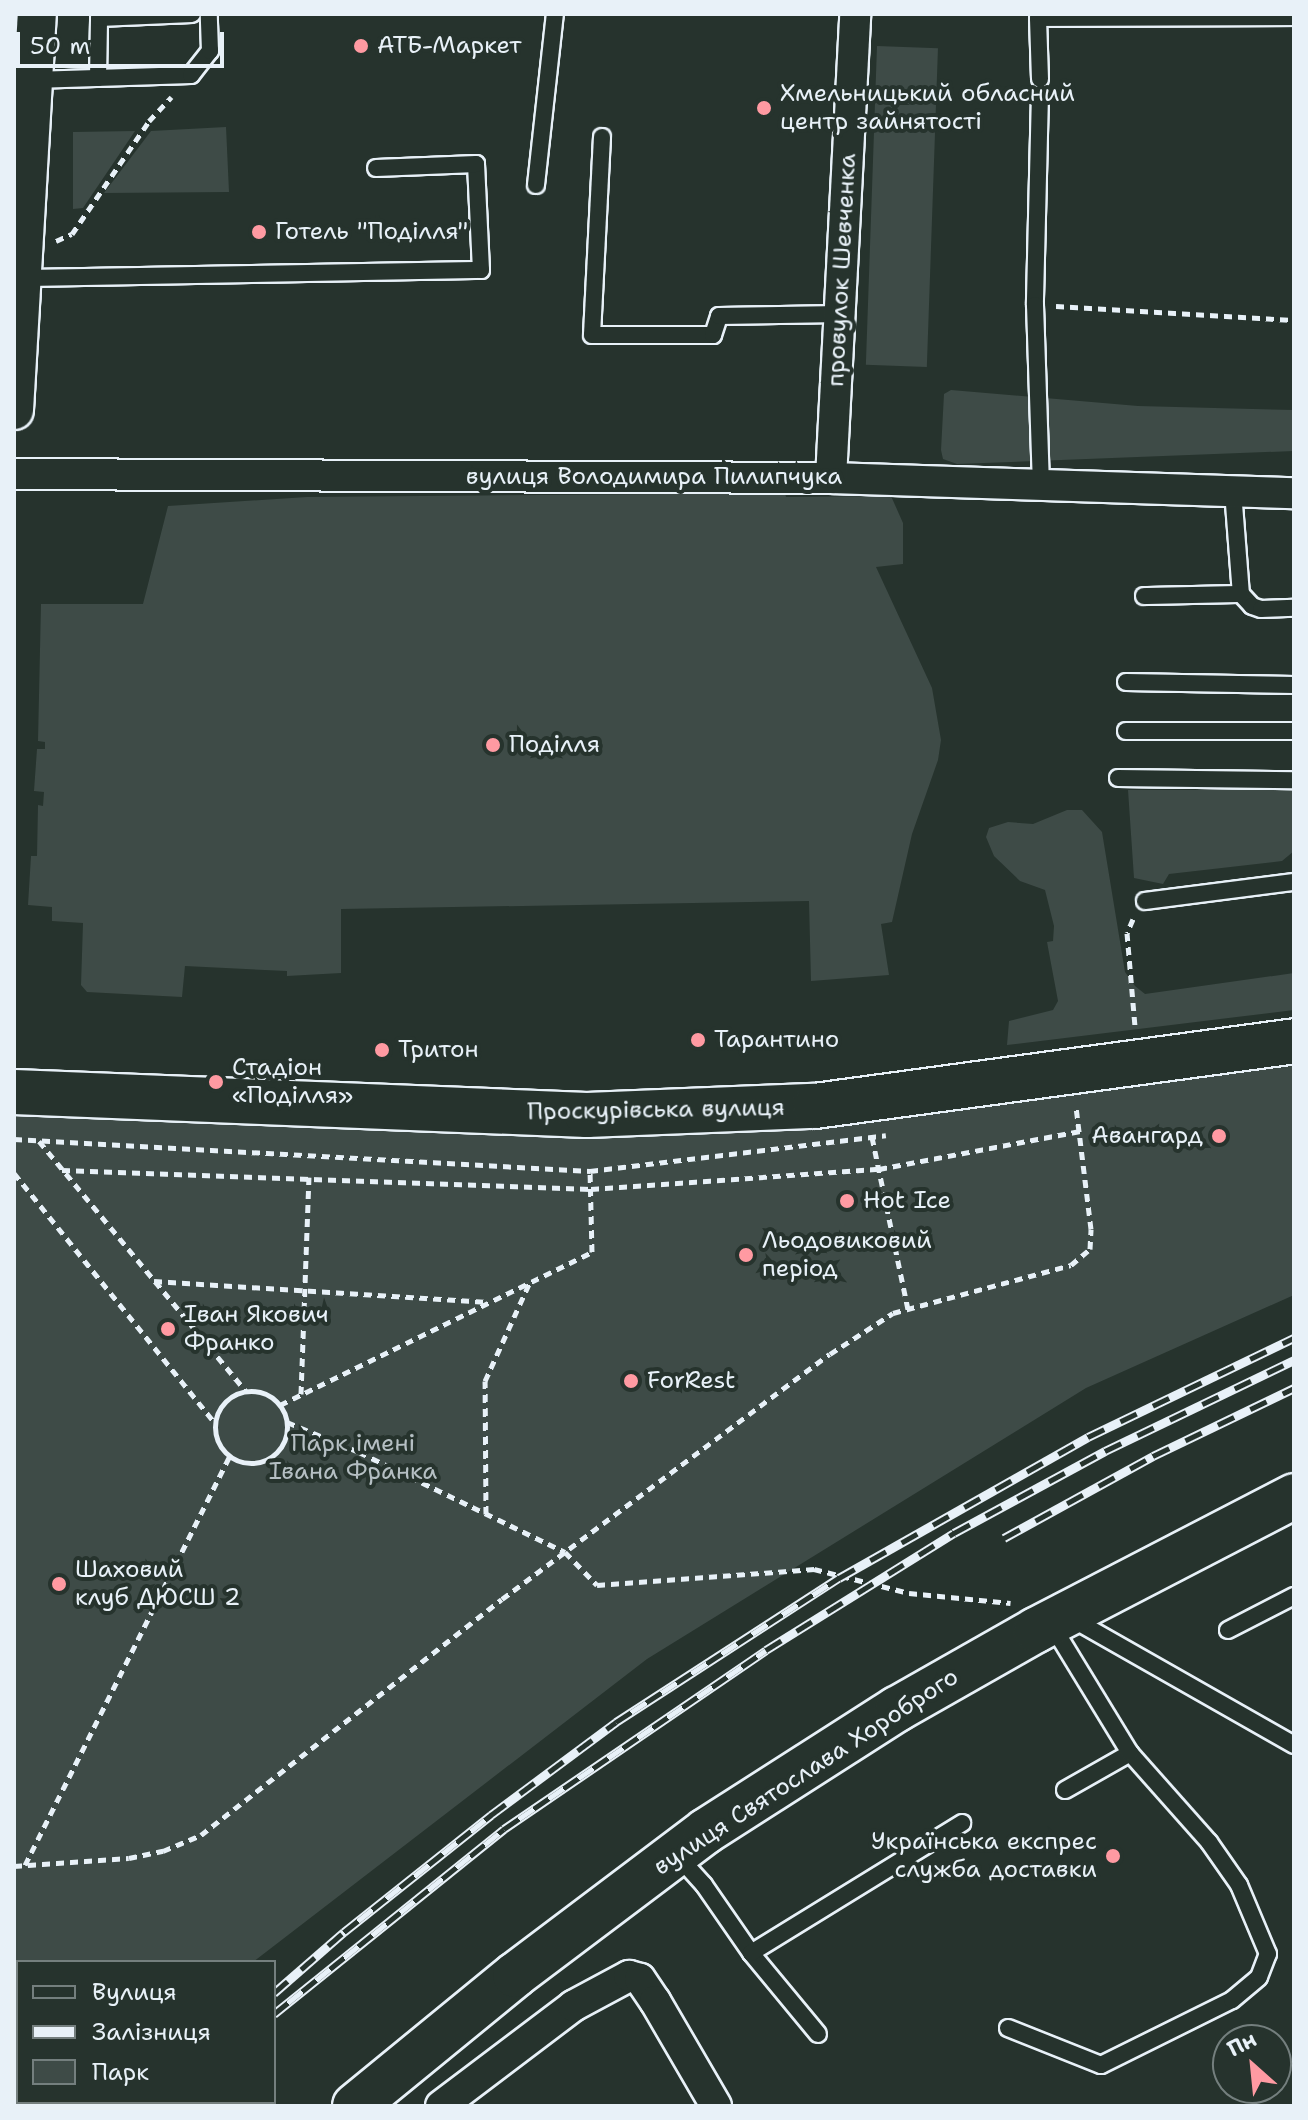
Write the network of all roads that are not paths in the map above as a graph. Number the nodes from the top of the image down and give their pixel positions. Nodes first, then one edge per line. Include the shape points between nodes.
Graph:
1 (37, 14) edge
2 (192, 14) edge
3 (209, 14) edge
4 (555, 14) edge
5 (855, 14) edge
6 (1294, 17) edge
7 (98, 78) junction
8 (33, 80) junction
9 (602, 137) dead end
10 (376, 168) dead end
11 (536, 185) dead end
12 (22, 278) junction
13 (840, 314) junction
14 (14, 410) edge
15 (14, 474) edge
16 (831, 478) junction
17 (1041, 487) junction
18 (1233, 491) junction
19 (1294, 493) edge
20 (1241, 594) junction
21 (1144, 596) dead end
22 (1294, 608) edge
23 (1126, 682) dead end
24 (1294, 685) edge
25 (1126, 731) dead end
26 (1294, 731) edge
27 (1118, 778) dead end
28 (1294, 780) edge
29 (1294, 882) edge
30 (1145, 901) road end
31 (1294, 1041) edge
32 (14, 1092) edge
33 (1294, 1496) edge
34 (1294, 1596) edge
35 (1046, 1614) junction
36 (1228, 1630) dead end
37 (1294, 1745) edge
38 (1130, 1753) junction
39 (1065, 1790) dead end
40 (962, 1823) dead end
41 (675, 1853) junction
42 (751, 1953) junction
43 (1008, 2028) dead end
44 (818, 2034) dead end
45 (355, 2106) edge
46 (441, 2106) edge
47 (716, 2106) edge

1 - 8 street
2 - 7 lane via 99,18
3 - 7 lane via 210,51 191,75
4 - 11 lane
5 - 13 street, провулок Шевченка
6 - 17 lane via 1038,18 1035,305
7 - 8 lane
8 - 12 street
9 - 13 lane via 592,335 713,335 719,316
10 - 12 lane via 476,164 481,270
12 - 14 street
13 - 16 street, провулок Шевченка
15 - 16 street, вулиця Володимира Пилипчука
16 - 17 street, вулиця Володимира Пилипчука
17 - 18 street, вулиця Володимира Пилипчука
18 - 19 street, вулиця Володимира Пилипчука
18 - 20 lane
20 - 21 lane
20 - 22 lane via 1261,609
23 - 24 lane
25 - 26 lane
27 - 28 lane
29 - 30 lane
31 - 32 main road, Проскурівська вулиця via 800,1107 587,1115
33 - 35 main road, вулиця Святослава Хороброго
34 - 36 lane
35 - 37 lane
35 - 38 lane
35 - 41 main road, вулиця Святослава Хороброго
38 - 39 lane
38 - 43 lane via 1209,1842 1239,1885 1268,1954 1259,1977 1232,2000 1101,2065
40 - 42 lane
41 - 42 lane
41 - 45 main road, вулиця Святослава Хороброго
42 - 44 lane
46 - 47 street via 573,2006 629,1976 640,1979 655,2001

